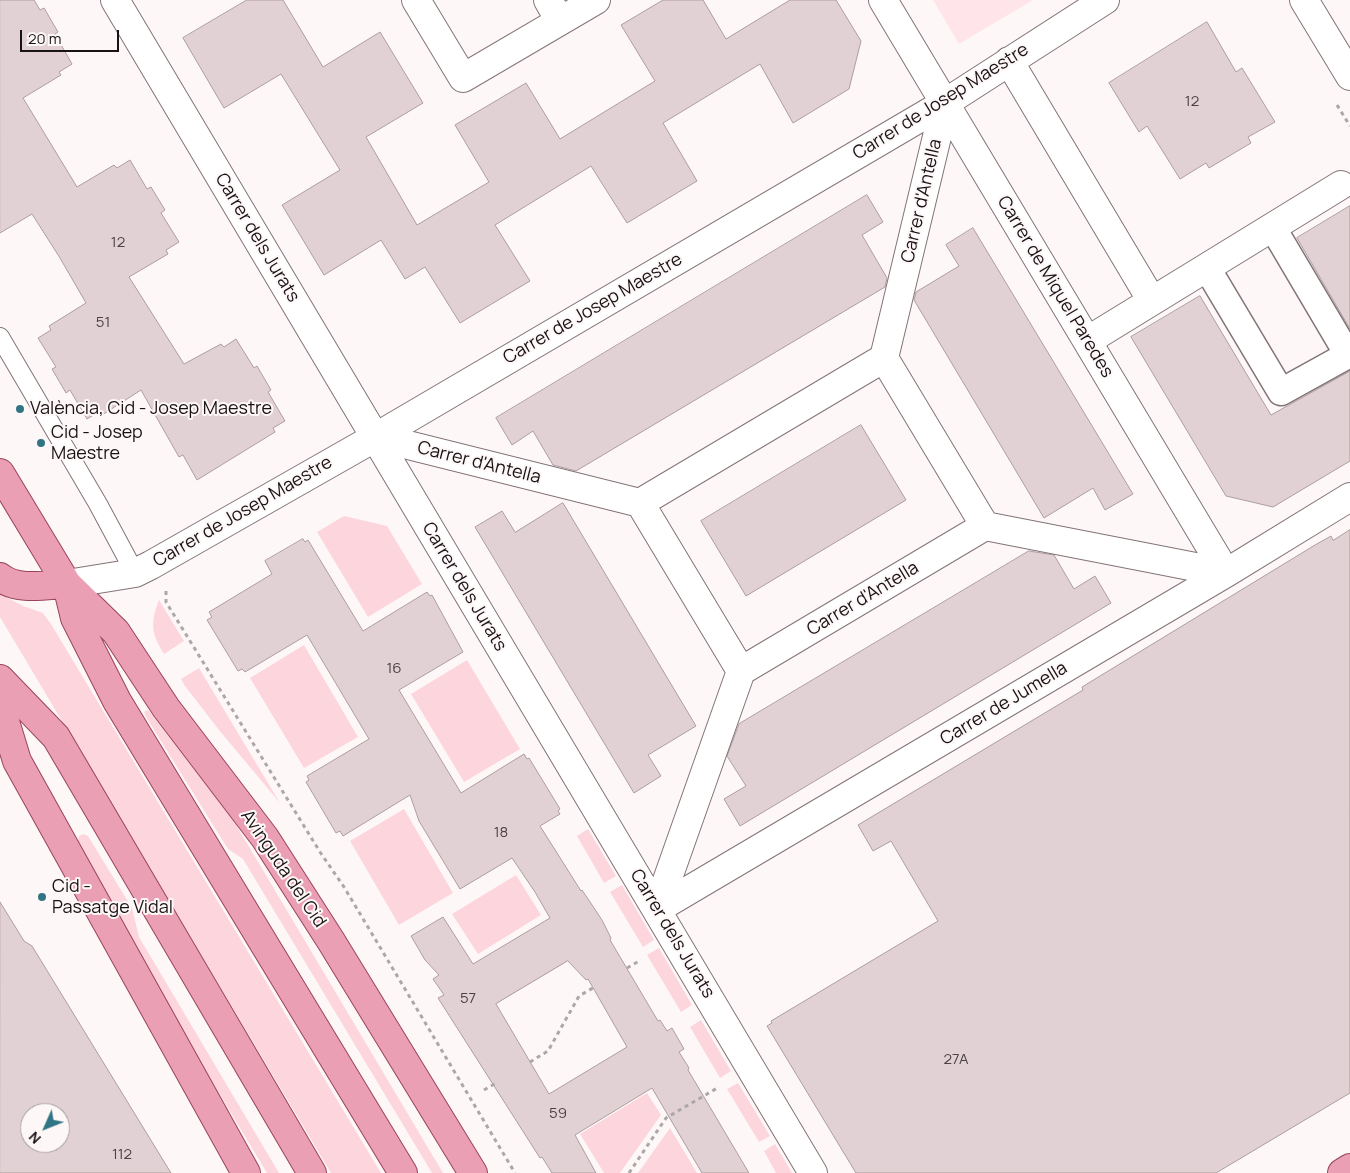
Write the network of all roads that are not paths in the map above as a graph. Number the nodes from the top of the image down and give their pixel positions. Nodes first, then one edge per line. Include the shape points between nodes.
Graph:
1 (115, 0) edge
2 (416, 0) edge
3 (596, 0) edge
4 (883, 0) edge
5 (1105, 0) edge
6 (1304, 0) edge
7 (554, 11) edge
8 (1010, 61) junction
9 (1350, 76) edge
10 (945, 103) junction
11 (1341, 185) dead end
12 (1273, 228) junction
13 (1207, 268) junction
14 (1152, 300) junction
15 (0, 337) edge
16 (1087, 341) junction
17 (884, 358) junction
18 (376, 437) junction
19 (0, 473) edge
20 (1350, 498) edge
21 (640, 503) junction
22 (986, 526) junction
23 (135, 573) junction
24 (1226, 573) junction
25 (0, 577) edge
26 (66, 584) junction
27 (741, 671) junction
28 (0, 678) edge
29 (0, 705) edge
30 (657, 909) junction
31 (1350, 1168) edge
32 (246, 1173) edge
33 (312, 1173) edge
34 (403, 1173) edge
35 (472, 1173) edge
36 (813, 1173) edge
37 (1342, 1173) edge

1 - 18 street, Carrer dels Jurats
2 - 7 street via 463,78
3 - 7 street
4 - 10 street, Carrer de Miquel Paredes
5 - 8 street, Carrer de Josep Maestre
6 - 9 street
8 - 10 street, Carrer de Josep Maestre
8 - 14 street
10 - 16 street, Carrer de Miquel Paredes
10 - 17 street, Carrer d'Antella
10 - 18 street, Carrer de Josep Maestre
11 - 12 street
12 - 13 street
12 - 13 street via 1348,354 1281,392
13 - 14 street
14 - 16 street
15 - 23 lane
16 - 24 street, Carrer de Miquel Paredes
17 - 21 street
17 - 22 street
18 - 21 street, Carrer d'Antella
18 - 23 street, Carrer de Josep Maestre
18 - 30 street, Carrer dels Jurats
19 - 26 main road, Avinguda del Cid
20 - 24 street, Carrer de Jumella
21 - 27 street
22 - 24 street
22 - 27 street, Carrer d'Antella
23 - 26 street, Carrer de Josep Maestre
24 - 30 street, Carrer de Jumella
25 - 26 main road via 15,585
26 - 34 main road, Avinguda del Cid via 75,618 117,701
26 - 35 main road, Avinguda del Cid via 116,632 166,708 265,838
27 - 30 street
28 - 33 main road via 56,738
29 - 32 main road via 18,761
30 - 36 street, Carrer dels Jurats
31 - 37 main road

